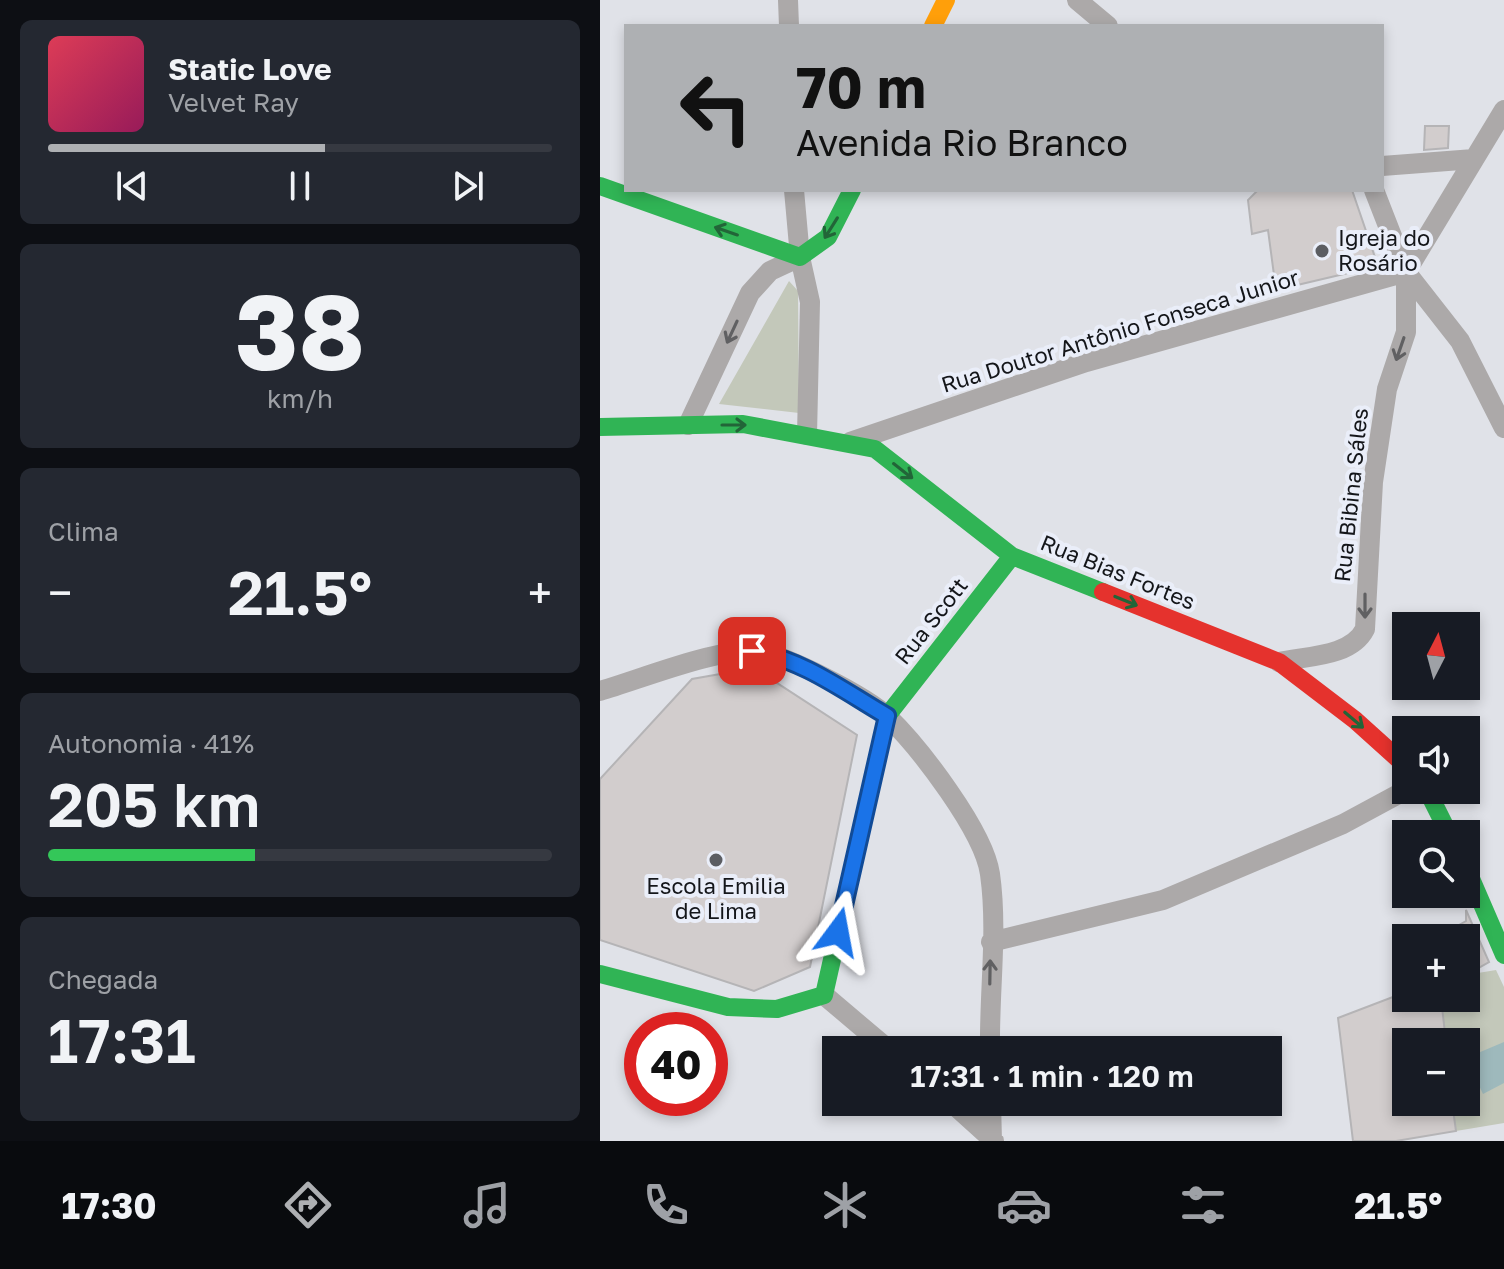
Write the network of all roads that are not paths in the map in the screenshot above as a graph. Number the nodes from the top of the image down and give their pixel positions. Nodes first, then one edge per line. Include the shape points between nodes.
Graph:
1 (788, 0) edge
2 (946, 0) edge
3 (1077, 0) edge
4 (789, 24) edge
5 (934, 24) edge
6 (1106, 24) edge
7 (1504, 110) edge
8 (1474, 159) junction
9 (1384, 166) edge
10 (600, 186) edge
11 (794, 192) edge
12 (851, 192) edge
13 (1375, 192) edge
14 (800, 257) junction
15 (1406, 272) junction
16 (688, 425) junction
17 (600, 427) edge
18 (1504, 428) edge
19 (807, 435) junction
20 (850, 442) junction
21 (1012, 556) junction
22 (1279, 662) junction
23 (600, 691) edge
24 (887, 716) junction
25 (1392, 753) edge
26 (1392, 798) edge
27 (1480, 899) edge
28 (991, 942) junction
29 (1504, 955) edge
30 (600, 974) edge
31 (824, 995) junction
32 (872, 1036) edge
33 (990, 1036) edge
34 (966, 1116) edge
35 (992, 1116) edge
36 (993, 1141) edge

1 - 4 street
2 - 5 street
3 - 6 street
7 - 8 street
8 - 9 street
8 - 15 street
14 -> 10 street
11 - 14 street
12 -> 14 street via 828,237
13 - 15 street
14 -> 16 street via 770,271 750,293
14 - 19 street via 810,302
15 - 18 street via 1460,341
15 - 20 street, Rua Doutor Antônio Fonseca Junior via 1086,362
15 -> 22 street, Rua Bibina Sáles via 1406,332 1387,389 1373,482 1365,629 1359,642 1347,648
16 - 17 street, Rua Bias Fortes
16 -> 19 street, Rua Bias Fortes via 743,424
19 - 20 street, Rua Bias Fortes
20 -> 21 street, Rua Bias Fortes via 875,449
21 -> 22 street, Rua Bias Fortes
21 - 24 street, Rua Scott
22 -> 25 street, Rua Bias Fortes
23 - 24 street via 752,651 779,655
24 - 28 street via 980,840 990,873
24 - 31 street
26 - 28 street via 1343,824 1163,900
27 - 29 street
33 -> 28 street
30 - 31 street via 728,1007 777,1009
31 - 32 street
34 - 36 street
35 - 36 street

